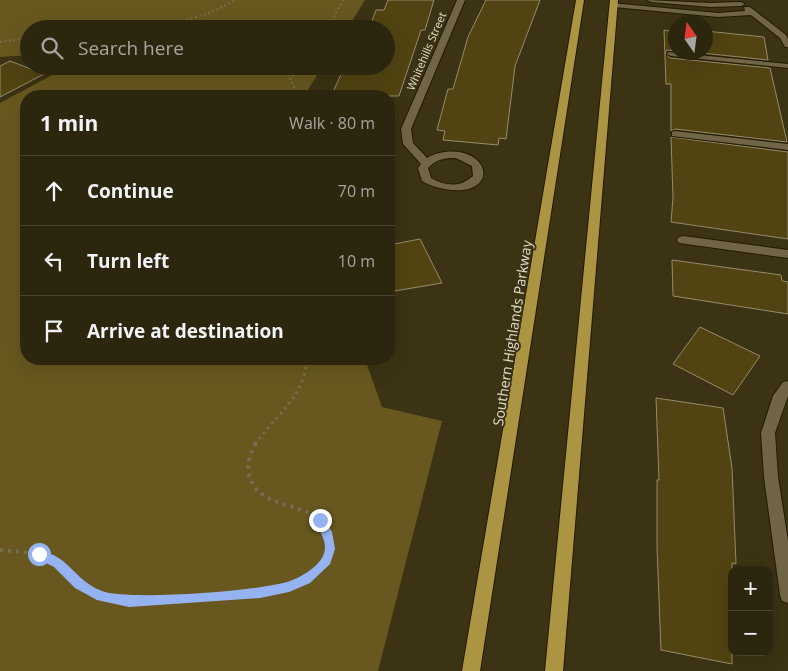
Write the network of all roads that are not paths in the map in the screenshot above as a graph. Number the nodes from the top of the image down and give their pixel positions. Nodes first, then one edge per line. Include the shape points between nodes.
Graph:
1 (461, 0) edge
2 (580, 0) edge
3 (651, 0) edge
4 (738, 2) edge
5 (614, 3) edge
6 (694, 4) junction
7 (754, 13) junction
8 (696, 14) junction
9 (788, 45) edge
10 (713, 58) edge
11 (788, 66) edge
12 (675, 134) dead end
13 (788, 147) edge
14 (426, 163) junction
15 (684, 240) dead end
16 (788, 254) edge
17 (788, 386) edge
18 (788, 595) edge
19 (471, 671) edge
20 (554, 671) edge

1 - 14 street, Whitehills Street via 406,129 408,144
2 - 19 main road, Southern Highlands Parkway
3 - 6 street
4 - 6 street via 725,6
4 - 7 street
5 - 8 street
5 - 20 main road
6 - 8 street
7 - 8 street
7 - 9 street via 784,37
10 - 11 street
12 - 13 street
14 - 14 street, Whitehills Street via 423,168 426,178 440,186 459,188 478,177 477,166 466,158 439,156
15 - 16 street
17 - 18 street via 780,396 768,433

